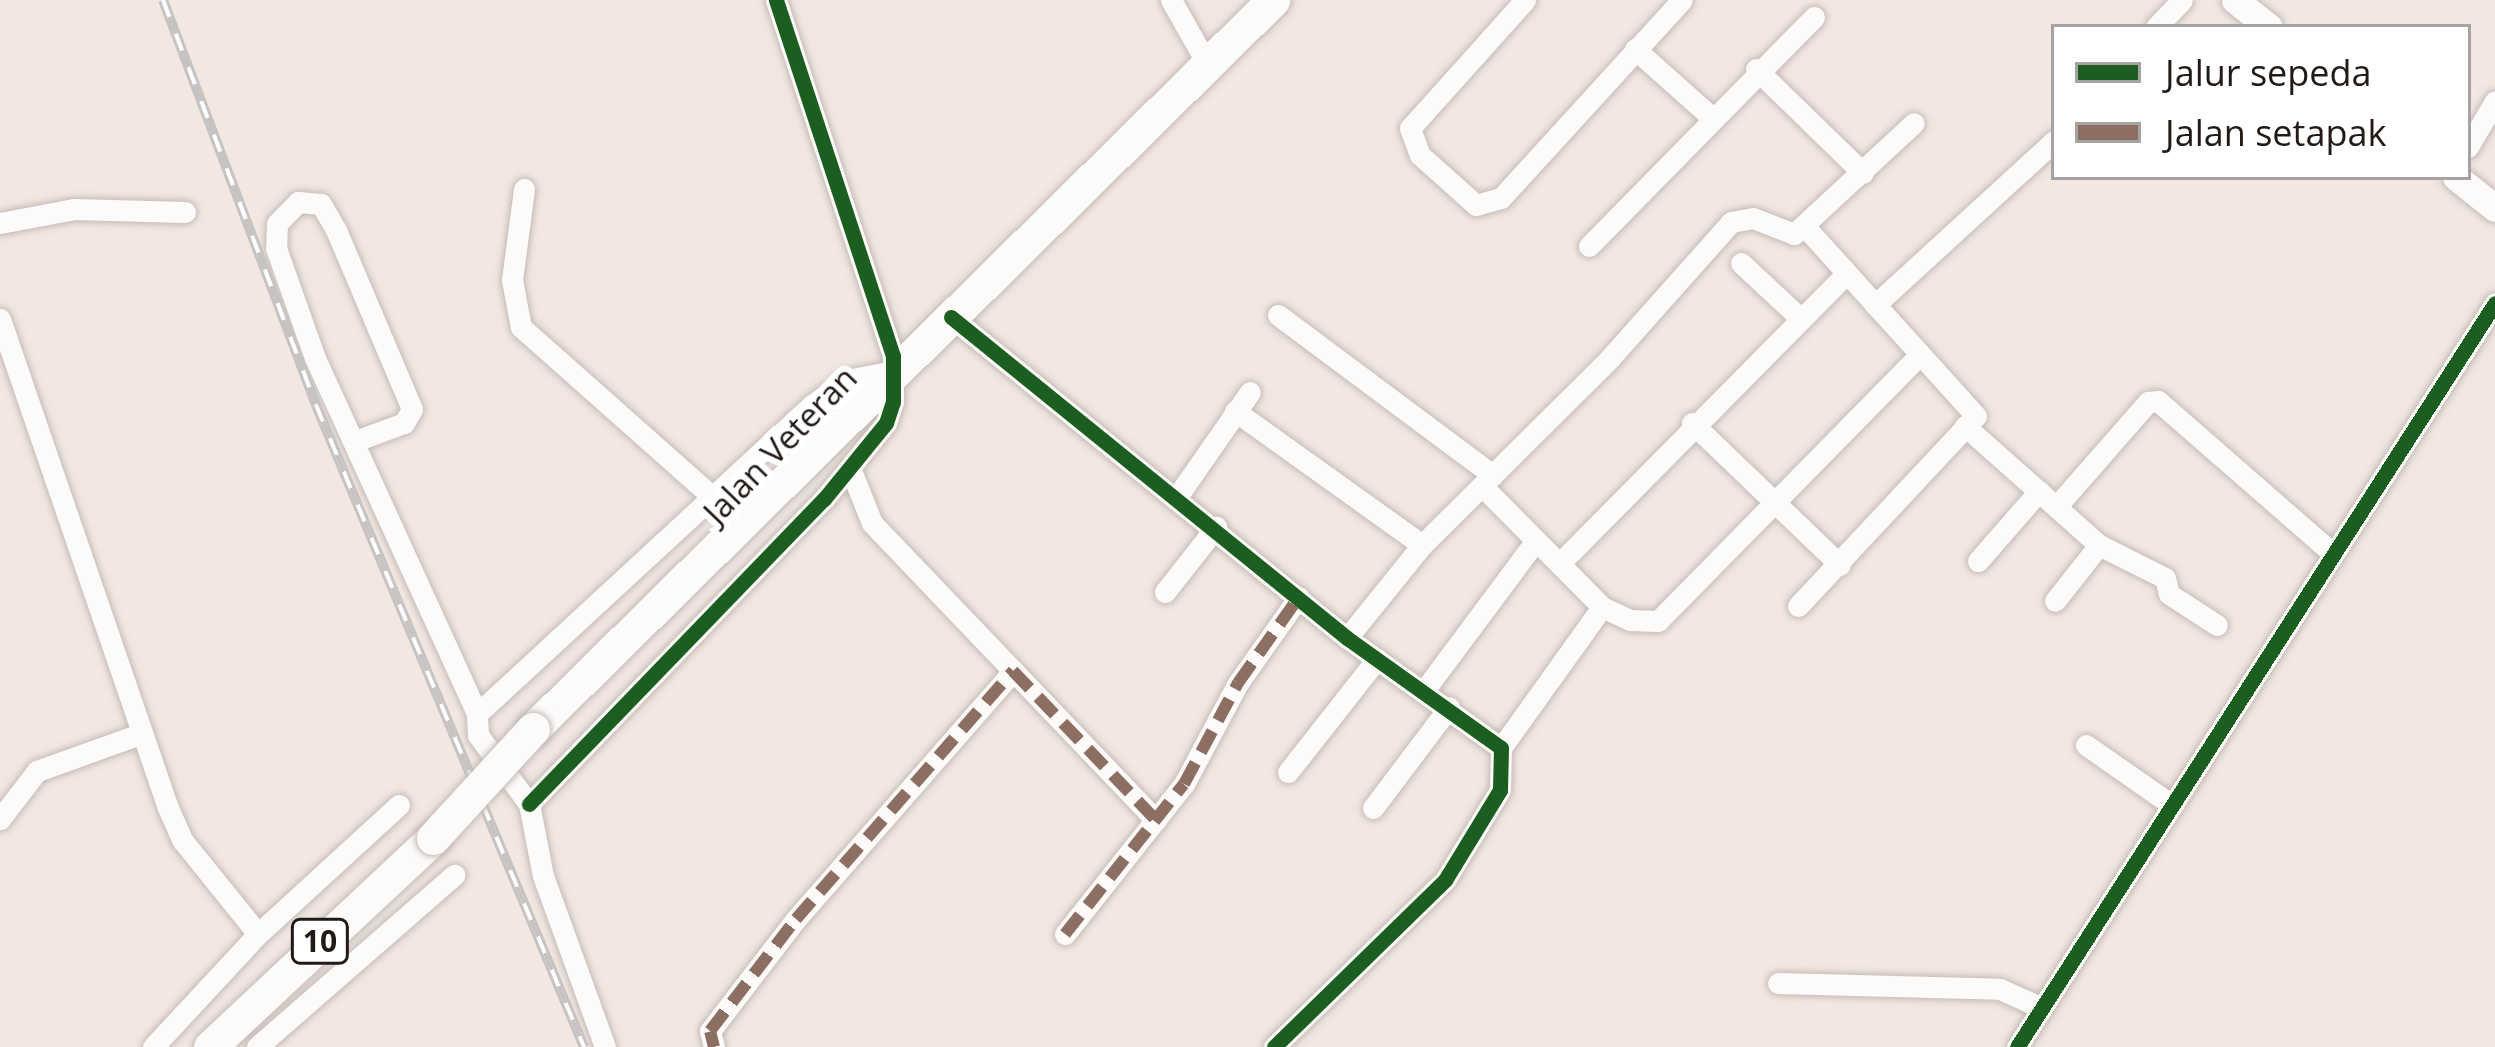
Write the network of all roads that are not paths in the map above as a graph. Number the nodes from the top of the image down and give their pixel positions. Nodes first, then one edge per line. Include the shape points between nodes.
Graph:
1 (776, 0) edge
2 (1171, 0) edge
3 (1273, 0) edge
4 (1526, 0) edge
5 (1682, 0) edge
6 (2182, 0) edge
7 (2235, 0) edge
8 (1814, 17) dead end
9 (2159, 24) edge
10 (2265, 24) edge
11 (1634, 49) junction
12 (1208, 65) junction
13 (1756, 69) junction
14 (2495, 101) edge
15 (1709, 116) junction
16 (1913, 123) dead end
17 (2471, 142) edge
18 (2051, 144) edge
19 (1863, 173) junction
20 (2460, 180) edge
21 (524, 189) dead end
22 (2495, 208) edge
23 (185, 212) dead end
24 (0, 223) edge
25 (1805, 227) junction
26 (1589, 246) dead end
27 (1741, 263) dead end
28 (1845, 275) junction
29 (2495, 303) edge
30 (1875, 305) junction
31 (1278, 315) dead end
32 (951, 316) junction
33 (0, 319) edge
34 (1801, 319) junction
35 (1917, 357) junction
36 (893, 371) junction
37 (1250, 392) dead end
38 (1235, 411) junction
39 (1692, 423) junction
40 (1965, 426) junction
41 (358, 440) junction
42 (850, 468) junction
43 (1488, 481) junction
44 (2038, 490) junction
45 (1178, 494) junction
46 (710, 495) junction
47 (1776, 503) junction
48 (2056, 506) junction
49 (1216, 527) junction
50 (1535, 542) junction
51 (1422, 545) junction
52 (2099, 545) junction
53 (2330, 551) junction
54 (1978, 561) dead end
55 (1560, 563) junction
56 (1840, 565) junction
57 (1165, 592) dead end
58 (1299, 597) junction
59 (2055, 601) dead end
60 (1798, 606) dead end
61 (1602, 607) junction
62 (2217, 625) dead end
63 (1348, 638) junction
64 (1377, 659) junction
65 (1013, 671) junction
66 (1426, 688) junction
67 (1449, 707) junction
68 (477, 714) junction
69 (140, 734) junction
70 (2086, 745) dead end
71 (1502, 748) junction
72 (1288, 772) dead end
73 (2169, 803) junction
74 (399, 805) dead end
75 (529, 805) junction
76 (1373, 808) dead end
77 (0, 819) edge
78 (1156, 820) junction
79 (454, 875) dead end
80 (258, 934) junction
81 (1065, 934) dead end
82 (1778, 983) dead end
83 (2042, 1008) junction
84 (153, 1047) edge
85 (210, 1047) edge
86 (257, 1047) edge
87 (605, 1047) edge
88 (714, 1047) edge
89 (1274, 1047) edge
90 (2017, 1047) edge

1 - 36 street
2 - 12 street
3 - 12 highway, Jalan Veteran / 10
4 - 11 street via 1410,128 1420,155 1475,205 1501,198
5 - 11 street
6 - 9 street
7 - 10 main road
8 - 13 street
11 - 15 street
12 - 32 highway, Jalan Veteran / 10
13 - 15 street
13 - 19 street
14 - 17 street
15 - 26 street
16 - 19 street
18 - 30 street
19 - 25 street
20 - 22 main road
21 - 46 street via 512,280 521,327
23 - 24 street via 53,212
25 - 28 street
25 - 43 street via 1781,233 1753,218 1731,222
27 - 34 street
28 - 30 street
28 - 34 street
29 - 53 street
30 - 35 street
31 - 43 street
32 - 36 highway, Jalan Veteran / 10
32 - 45 street
33 - 69 street
34 - 39 street
35 - 40 street via 1976,408
35 - 47 street
36 - 42 street via 886,423
36 - 46 street via 847,380
36 - 85 highway, Jalan Veteran / 10, bridge via 433,838
37 - 38 street
38 - 45 street
38 - 51 street
39 - 47 street
39 - 55 street
40 - 44 street
40 - 56 street
41 - 41 street via 404,423 412,409 336,230 321,204 298,202 277,224 276,248 316,358
41 - 68 street via 388,527
42 - 65 street via 872,523
42 - 75 street
43 - 50 street
43 - 51 street
44 - 48 street
44 - 54 street
45 - 49 street
46 - 68 street
47 - 56 street
47 - 61 street via 1658,621
48 - 52 street
48 - 53 street via 2148,402 2158,401
49 - 57 street
49 - 58 street
50 - 55 street
50 - 66 street
51 - 63 street
52 - 59 street
52 - 62 street via 2165,578 2169,594
53 - 73 street
55 - 61 street
56 - 60 street
58 - 63 street
58 - 78 street
61 - 71 street
63 - 64 street
64 - 66 street
64 - 72 street
65 - 78 street
65 - 88 street via 796,919 710,1030
66 - 67 street
67 - 71 street
67 - 76 street
68 - 75 street via 478,735
69 - 77 street via 38,771
69 - 80 street via 183,841
70 - 73 street
71 - 89 street via 1500,790 1444,880
73 - 83 street
74 - 80 street
75 - 87 street via 543,876
78 - 81 street
79 - 86 street
80 - 84 street
82 - 83 street via 2000,989
83 - 90 street

